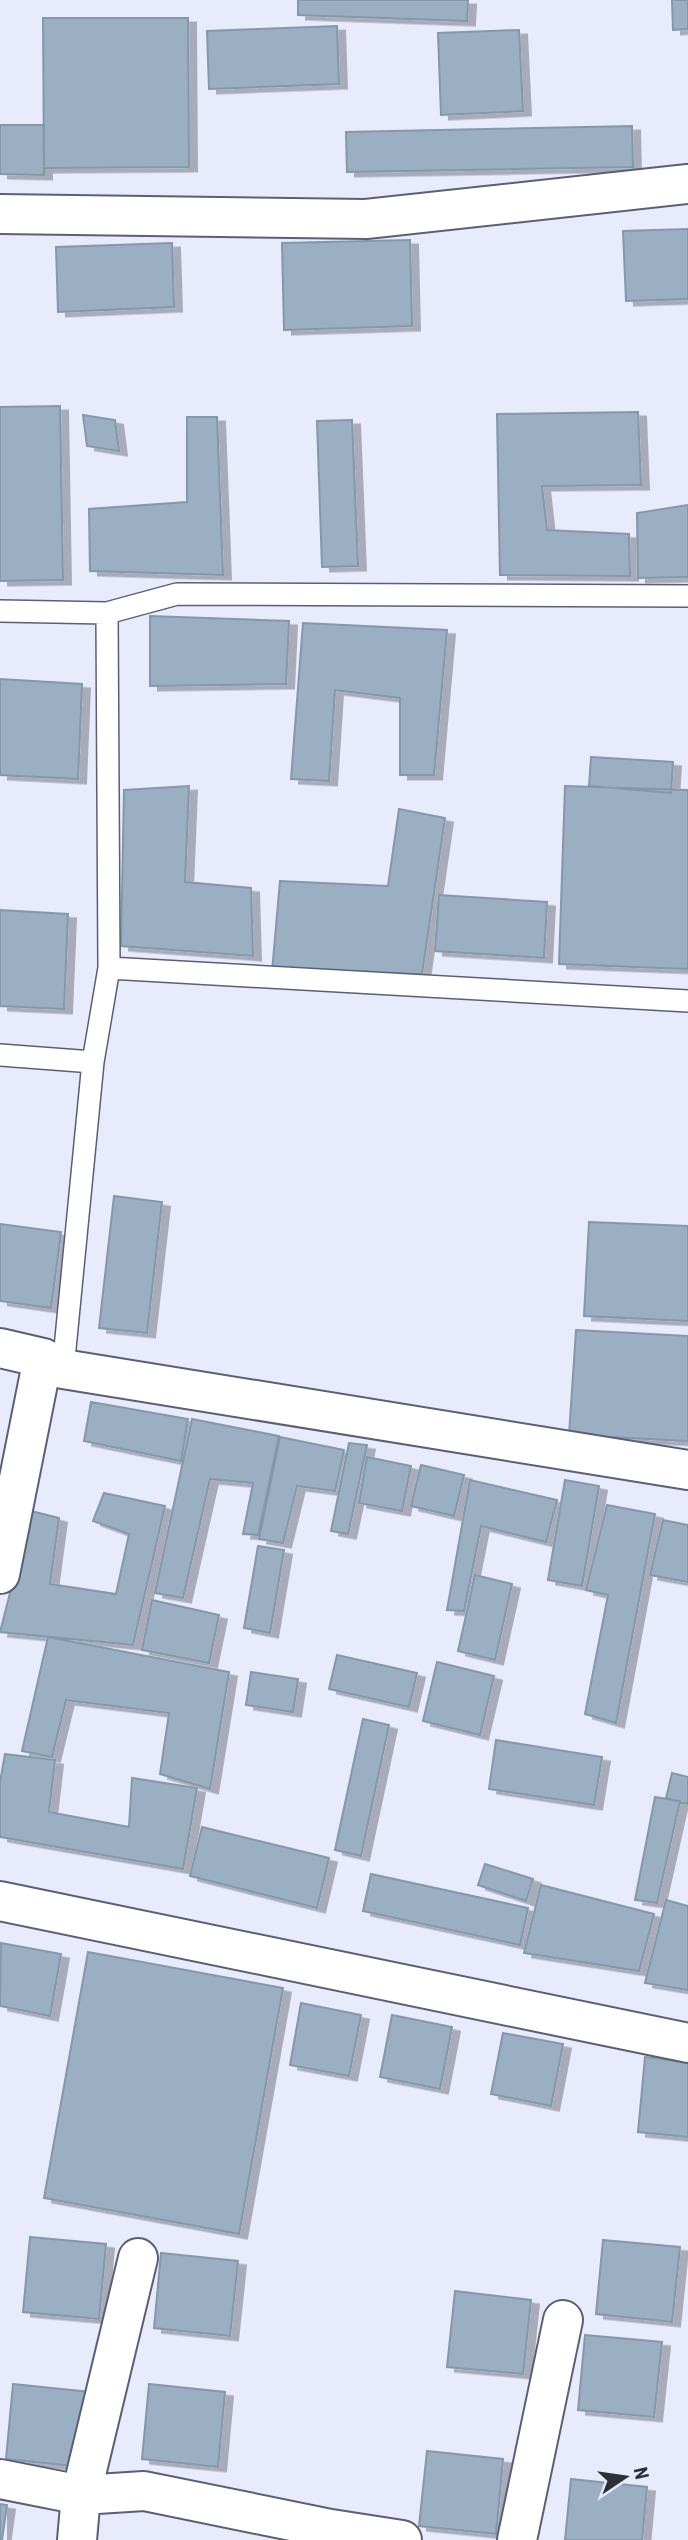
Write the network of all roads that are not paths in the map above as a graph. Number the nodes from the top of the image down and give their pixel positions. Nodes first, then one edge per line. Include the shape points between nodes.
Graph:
1 (688, 184) edge
2 (0, 214) edge
3 (688, 596) edge
4 (0, 611) edge
5 (107, 613) junction
6 (109, 968) junction
7 (688, 1001) edge
8 (0, 1055) edge
9 (93, 1062) junction
10 (0, 1348) edge
11 (53, 1364) junction
12 (688, 1470) edge
13 (0, 1574) edge
14 (0, 1900) edge
15 (688, 2043) edge
16 (138, 2258) dead end
17 (563, 2320) dead end
18 (0, 2479) edge
19 (82, 2495) junction
20 (77, 2540) edge
21 (402, 2540) edge
22 (517, 2540) edge

1 - 2 street via 366,219
3 - 5 lane via 177,594
4 - 5 lane
5 - 6 lane
6 - 7 lane
6 - 9 lane
8 - 9 lane
9 - 11 lane
10 - 11 street
11 - 12 street
11 - 13 street
14 - 15 street
16 - 19 street
17 - 22 street
18 - 19 street
19 - 20 street
19 - 21 street via 144,2491

